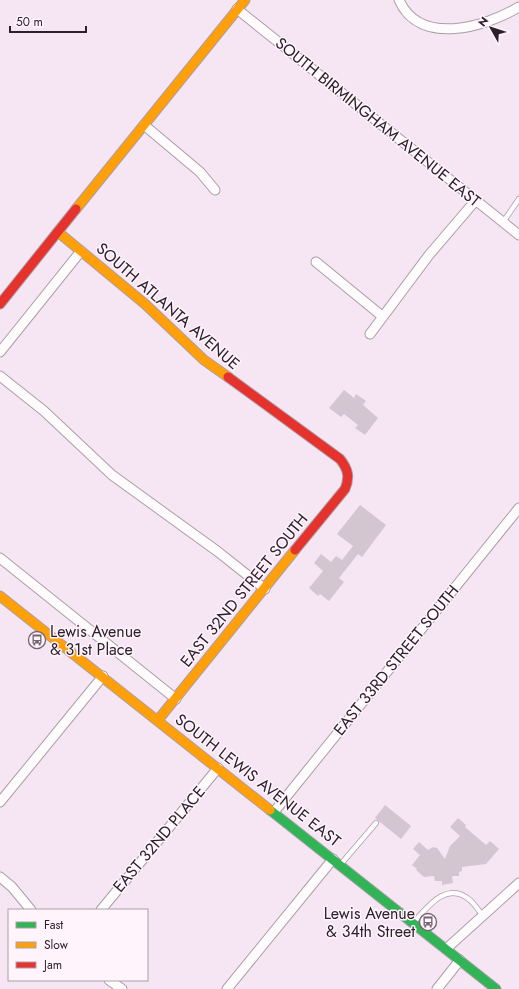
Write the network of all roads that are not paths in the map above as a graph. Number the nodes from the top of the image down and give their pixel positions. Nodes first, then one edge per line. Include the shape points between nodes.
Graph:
1 (245, 0) edge
2 (399, 0) edge
3 (519, 8) edge
4 (237, 9) junction
5 (144, 125) junction
6 (215, 190) dead end
7 (519, 199) edge
8 (476, 200) junction
9 (503, 222) junction
10 (58, 232) junction
11 (519, 234) edge
12 (81, 251) junction
13 (316, 262) dead end
14 (0, 304) edge
15 (382, 316) junction
16 (370, 334) dead end
17 (0, 352) edge
18 (0, 376) edge
19 (348, 477) joint
20 (519, 508) edge
21 (0, 558) edge
22 (265, 589) junction
23 (0, 596) edge
24 (103, 676) junction
25 (176, 699) junction
26 (158, 720) junction
27 (218, 768) junction
28 (0, 802) edge
29 (274, 812) junction
30 (376, 823) dead end
31 (337, 862) junction
32 (0, 877) edge
33 (519, 883) edge
34 (30, 909) edge
35 (102, 909) edge
36 (483, 916) junction
37 (413, 923) junction
38 (446, 949) junction
39 (460, 960) junction
40 (110, 981) edge
41 (122, 989) edge
42 (227, 989) edge
43 (437, 989) edge
44 (496, 989) edge

1 - 4 main road
2 - 3 street via 414,19 435,28 484,24
4 - 5 main road
4 - 8 street, SOUTH BIRMINGHAM AVENUE EAST
5 - 6 street via 200,172
5 - 10 main road
7 - 9 lane
8 - 9 street, SOUTH BIRMINGHAM AVENUE EAST
8 - 15 street
9 - 11 street, SOUTH BIRMINGHAM AVENUE EAST
10 - 12 main road, SOUTH ATLANTA AVENUE
10 - 14 main road
12 - 17 street
12 - 19 main road, SOUTH ATLANTA AVENUE via 145,304 204,360 340,459 348,469
13 - 15 street
15 - 16 street
18 - 22 street via 44,411 112,475
19 - 22 main road, EAST 32ND STREET SOUTH via 345,489
20 - 29 street, EAST 33RD STREET SOUTH
21 - 25 street, SOUTH LEWIS AVENUE EAST
22 - 25 main road, EAST 32ND STREET SOUTH
23 - 24 main road, SOUTH LEWIS AVENUE EAST
24 - 26 main road, SOUTH LEWIS AVENUE EAST
24 - 28 street
25 - 26 main road, EAST 32ND STREET SOUTH
26 - 27 main road, SOUTH LEWIS AVENUE EAST
27 - 29 main road, SOUTH LEWIS AVENUE EAST
27 - 35 street, EAST 32ND PLACE
29 - 31 main road, SOUTH LEWIS AVENUE EAST
30 - 31 lane
31 - 37 main road, SOUTH LEWIS AVENUE EAST
31 - 42 street
32 - 34 street
33 - 36 street
36 - 37 lane via 465,896 457,893 444,894 436,898
36 - 38 street
37 - 38 main road, SOUTH LEWIS AVENUE EAST
38 - 39 main road, SOUTH LEWIS AVENUE EAST
39 - 43 street
39 - 44 main road, SOUTH LEWIS AVENUE EAST
40 - 41 street

